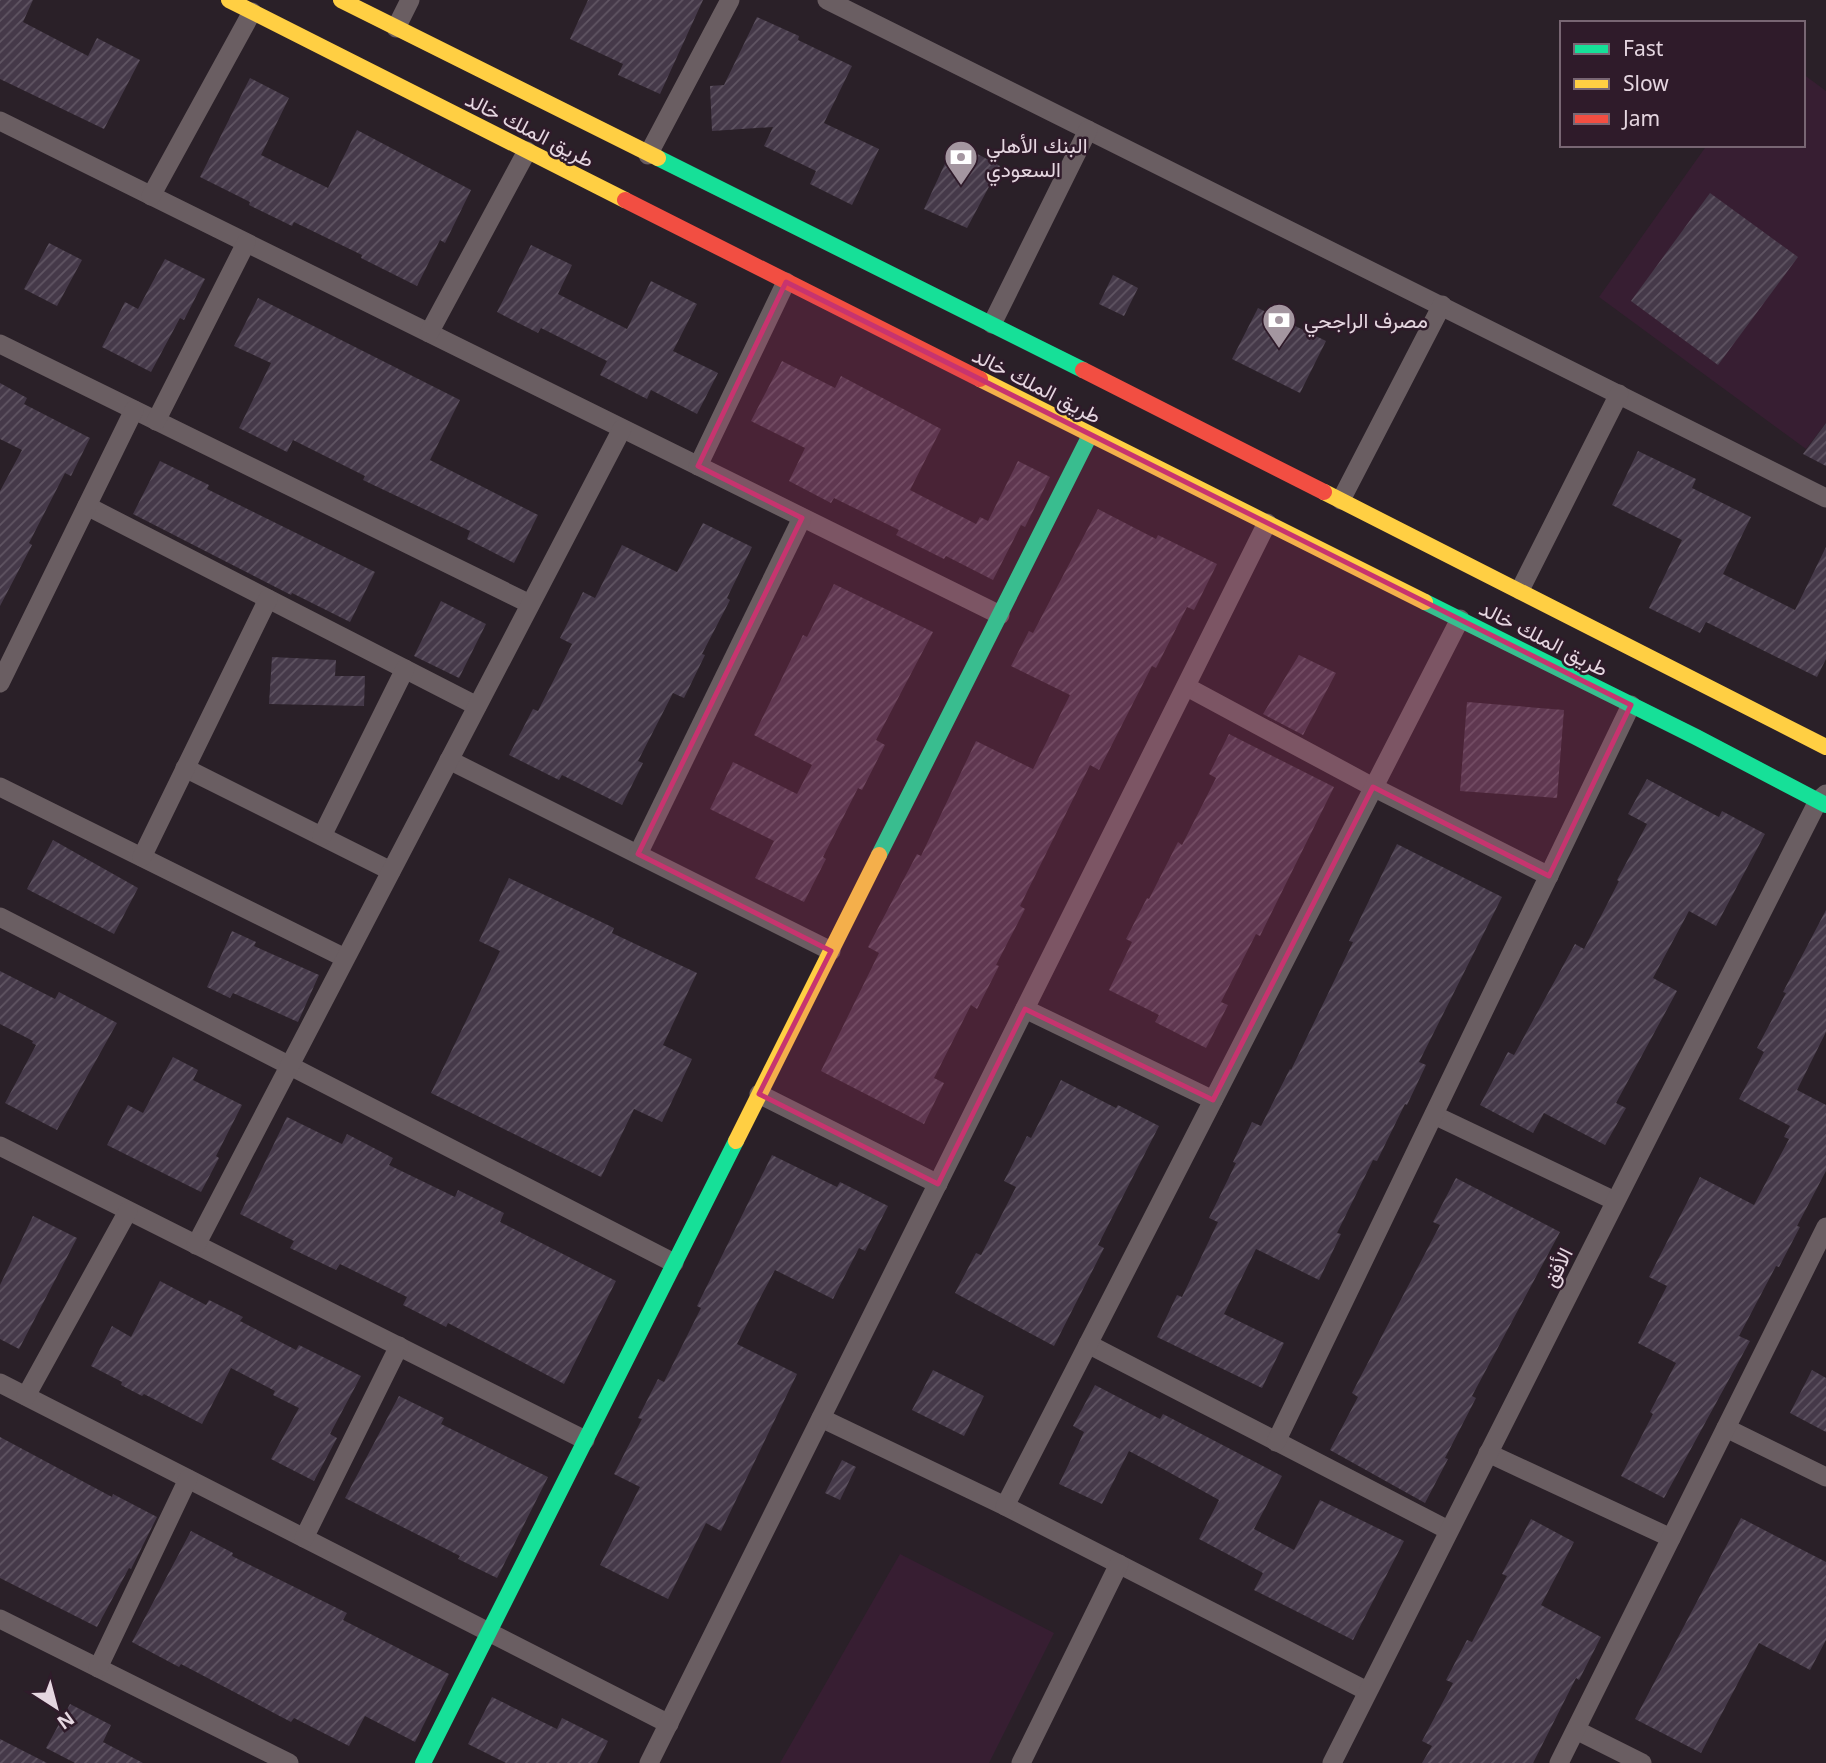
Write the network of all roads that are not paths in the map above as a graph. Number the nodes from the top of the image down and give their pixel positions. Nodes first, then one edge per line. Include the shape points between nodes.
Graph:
1 (229, 0) edge
2 (341, 0) edge
3 (410, 0) edge
4 (730, 0) edge
5 (827, 0) edge
6 (252, 12) junction
7 (397, 28) junction
8 (0, 121) edge
9 (1088, 130) junction
10 (527, 151) junction
11 (648, 155) junction
12 (151, 196) junction
13 (246, 243) junction
14 (786, 282) junction
15 (1442, 305) junction
16 (992, 324) junction
17 (429, 333) junction
18 (0, 344) edge
19 (1619, 394) junction
20 (134, 410) junction
21 (156, 421) junction
22 (622, 429) junction
23 (1090, 435) junction
24 (698, 466) junction
25 (1826, 498) edge
26 (1341, 500) junction
27 (87, 506) junction
28 (802, 518) junction
29 (1268, 523) junction
30 (1520, 590) junction
31 (268, 599) junction
32 (530, 604) junction
33 (1000, 615) junction
34 (1460, 619) junction
35 (405, 669) junction
36 (0, 683) edge
37 (1186, 687) junction
38 (1632, 705) junction
39 (477, 706) junction
40 (1826, 747) edge
41 (449, 760) junction
42 (185, 768) junction
43 (0, 787) edge
44 (1373, 787) junction
45 (1823, 800) edge
46 (322, 836) junction
47 (638, 854) junction
48 (142, 857) junction
49 (391, 871) junction
50 (1549, 876) junction
51 (0, 917) edge
52 (831, 951) junction
53 (345, 958) junction
54 (1025, 1009) junction
55 (289, 1066) junction
56 (759, 1094) junction
57 (1213, 1100) junction
58 (1434, 1115) junction
59 (0, 1146) edge
60 (938, 1184) junction
61 (1615, 1201) junction
62 (128, 1211) junction
63 (1826, 1227) edge
64 (196, 1245) junction
65 (674, 1264) junction
66 (1088, 1344) junction
67 (399, 1346) junction
68 (0, 1383) edge
69 (26, 1396) junction
70 (821, 1418) junction
71 (1726, 1428) junction
72 (585, 1440) junction
73 (1276, 1442) junction
74 (1488, 1453) junction
75 (1826, 1477) edge
76 (188, 1479) junction
77 (1005, 1506) junction
78 (1448, 1530) junction
79 (304, 1538) junction
80 (1671, 1538) junction
81 (1119, 1564) junction
82 (2, 1625) edge
83 (489, 1632) junction
84 (98, 1668) junction
85 (1367, 1691) junction
86 (668, 1724) junction
87 (1576, 1730) junction
88 (289, 1763) edge
89 (423, 1763) edge
90 (649, 1763) edge
91 (1021, 1763) edge
92 (1332, 1763) edge
93 (1559, 1763) edge
94 (1642, 1763) edge

1 - 6 main road, طريق الملك خالد
2 - 7 main road, طريق الملك خالد
3 - 7 street
4 - 11 street
5 - 9 street
6 - 10 main road, طريق الملك خالد
6 - 12 street
7 - 11 main road, طريق الملك خالد
8 - 12 street
9 - 15 street
9 - 16 street
10 - 14 main road, طريق الملك خالد
10 - 17 street
11 - 16 main road, طريق الملك خالد
12 - 13 street
13 - 17 street
13 - 21 street
14 - 23 main road, طريق الملك خالد
14 - 24 street
15 - 19 street
15 - 26 street
16 - 26 main road, طريق الملك خالد
17 - 22 street
18 - 20 street
19 - 25 street
19 - 30 street
20 - 21 street
20 - 27 street
21 - 32 street
22 - 24 street
22 - 32 street
23 - 29 main road, طريق الملك خالد
23 - 33 main road
24 - 28 street
26 - 30 main road, طريق الملك خالد
27 - 31 street
27 - 36 street
28 - 33 street
28 - 47 street
29 - 34 main road, طريق الملك خالد
29 - 37 street
30 - 40 main road, طريق الملك خالد
31 - 35 street
31 - 42 street
32 - 39 street
33 - 52 main road
34 - 38 main road, طريق الملك خالد
34 - 44 street
35 - 39 street
35 - 46 street
37 - 44 street
37 - 54 street
38 - 45 main road, طريق الملك خالد
38 - 50 street
39 - 41 street
41 - 47 street
41 - 49 street
42 - 46 street
42 - 48 street
43 - 48 street
44 - 50 street
44 - 57 street
45 - 61 street, الأفق
46 - 49 street
47 - 52 street
48 - 53 street
49 - 53 street
50 - 58 street
51 - 55 street
52 - 56 main road
53 - 55 street
54 - 57 street
54 - 60 street
55 - 64 street
55 - 65 street
56 - 60 street
56 - 65 main road
57 - 66 street
58 - 61 street
58 - 73 street
59 - 62 street
60 - 70 street
61 - 74 street, الأفق
62 - 64 street
62 - 69 street
63 - 71 street
64 - 67 street
65 - 72 main road
66 - 73 street
66 - 77 street
67 - 72 street
67 - 79 street
68 - 69 street
69 - 76 street
70 - 77 street
70 - 86 street
71 - 75 street
71 - 80 street
72 - 83 main road
73 - 78 street
74 - 78 street, الأفق
74 - 80 street
76 - 79 street
76 - 84 street
77 - 81 street
78 - 85 street, الأفق
79 - 83 street
80 - 87 street
81 - 85 street
81 - 91 street
82 - 84 street
83 - 86 street
83 - 89 main road
84 - 88 street
85 - 92 street, الأفق
86 - 90 street
87 - 93 street
87 - 94 street

